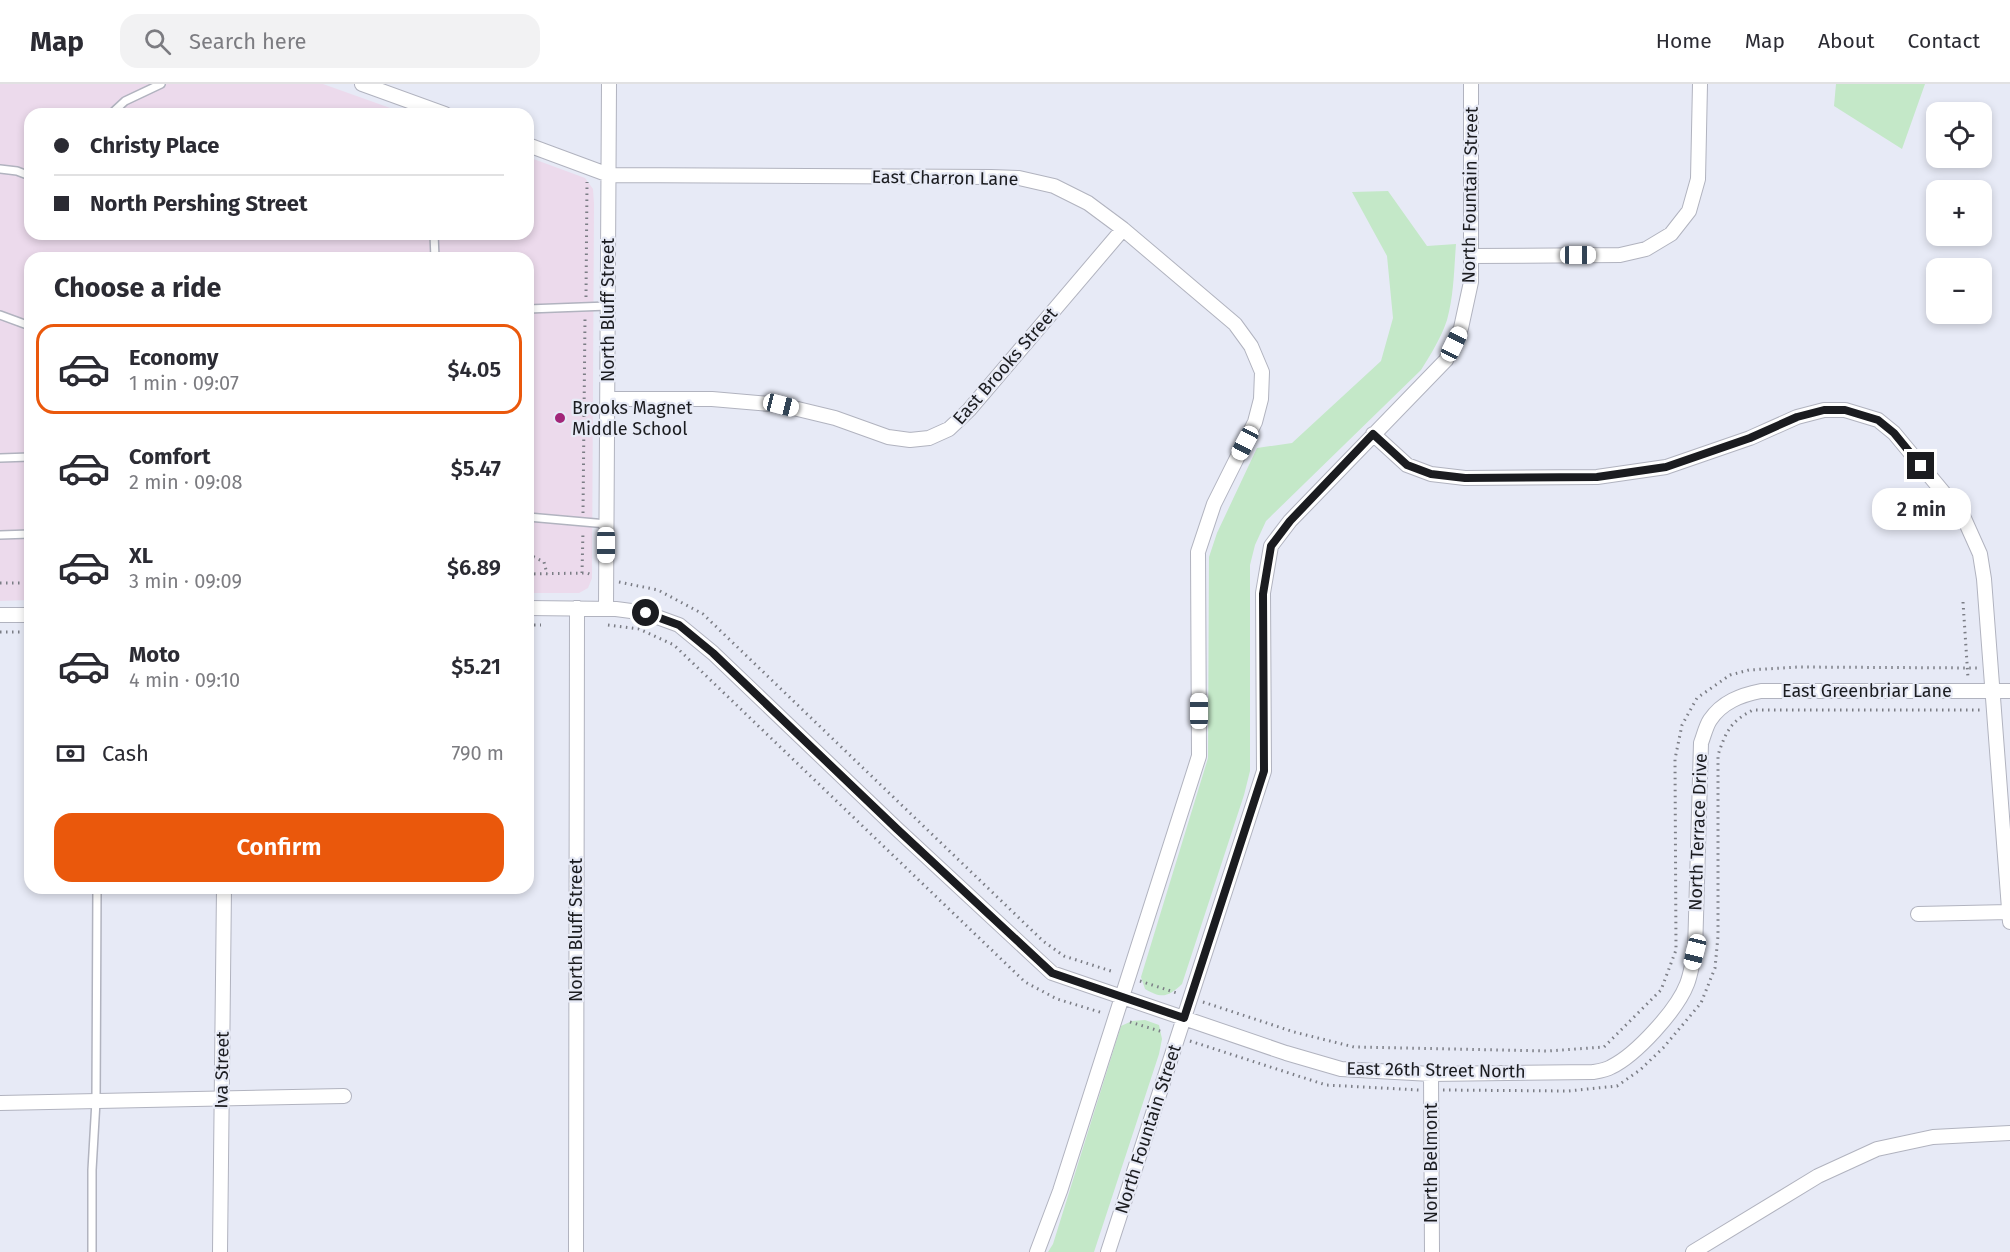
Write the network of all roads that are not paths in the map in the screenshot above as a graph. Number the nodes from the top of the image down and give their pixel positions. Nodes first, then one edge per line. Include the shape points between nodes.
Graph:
1 (160, 84) edge
2 (362, 84) edge
3 (609, 84) edge
4 (1471, 84) edge
5 (1700, 84) edge
6 (117, 108) edge
7 (428, 108) edge
8 (534, 147) edge
9 (0, 170) edge
10 (24, 174) edge
11 (609, 175) junction
12 (1123, 229) junction
13 (1471, 256) junction
14 (608, 306) junction
15 (534, 309) edge
16 (0, 315) edge
17 (24, 324) edge
18 (608, 399) junction
19 (1373, 434) junction
20 (0, 458) edge
21 (24, 458) edge
22 (534, 518) edge
23 (607, 524) junction
24 (24, 534) edge
25 (0, 535) edge
26 (534, 608) edge
27 (577, 608) junction
28 (606, 608) junction
29 (0, 615) edge
30 (24, 615) edge
31 (1993, 691) junction
32 (2010, 691) edge
33 (1741, 695) joint
34 (97, 894) edge
35 (224, 894) edge
36 (2009, 912) edge
37 (1918, 914) dead end
38 (2010, 922) edge
39 (1122, 997) junction
40 (1668, 1016) joint
41 (1184, 1018) junction
42 (1431, 1074) junction
43 (344, 1096) dead end
44 (222, 1098) junction
45 (96, 1101) junction
46 (0, 1102) edge
47 (2010, 1134) edge
48 (92, 1252) edge
49 (220, 1252) edge
50 (576, 1252) edge
51 (1037, 1252) edge
52 (1108, 1252) edge
53 (1431, 1252) edge
54 (1693, 1252) edge

1 - 6 lane
2 - 7 street
3 - 11 street, North Bluff Street
4 - 13 street, North Fountain Street
5 - 13 street via 1698,179 1689,211 1671,234 1646,249 1620,255
8 - 11 street, East Charron Lane
9 - 10 lane
11 - 12 street, East Charron Lane via 1019,178 1054,186 1088,203
11 - 14 street, North Bluff Street
12 - 18 street, East Brooks Street via 969,410 949,429 930,438 888,437 835,418 781,405 712,399
12 - 39 street, East Charron Lane via 1235,324 1251,346 1262,372 1256,422 1214,504 1198,552 1199,756
13 - 19 street, North Fountain Street via 1471,282 1461,328 1446,360
14 - 15 lane
14 - 18 street, North Bluff Street
16 - 17 lane
18 - 23 street, North Bluff Street
19 - 31 street via 1407,465 1431,474 1465,478 1597,477 1666,467 1824,410 1845,410 1878,420 1894,433 1963,516 1980,554
19 - 41 street, North Fountain Street via 1271,546 1263,594 1264,771
20 - 21 lane
22 - 23 lane
23 - 28 street, North Bluff Street
24 - 25 lane
26 - 27 street, East 26th Street North
27 - 28 street, East 26th Street North
27 - 50 street, North Bluff Street
28 - 39 street, East 26th Street North via 646,613 679,625 1052,973
29 - 30 street
31 - 32 street, East Greenbriar Lane
31 - 33 street, East Greenbriar Lane via 1793,690
31 - 36 street
33 - 40 street, North Terrace Drive via 1710,719 1701,743 1695,952 1687,985
34 - 45 lane
35 - 44 street, Iva Street
36 - 37 street
36 - 38 street
39 - 41 street, East 26th Street North
39 - 51 street
40 - 42 street, East 26th Street North via 1624,1059 1593,1072
41 - 42 street, East 26th Street North via 1341,1069
41 - 52 street, North Fountain Street
42 - 53 street, North Belmont
43 - 44 street
44 - 45 street
44 - 49 street, Iva Street
45 - 46 street
45 - 48 lane
47 - 54 street via 1933,1137 1877,1149 1818,1176

